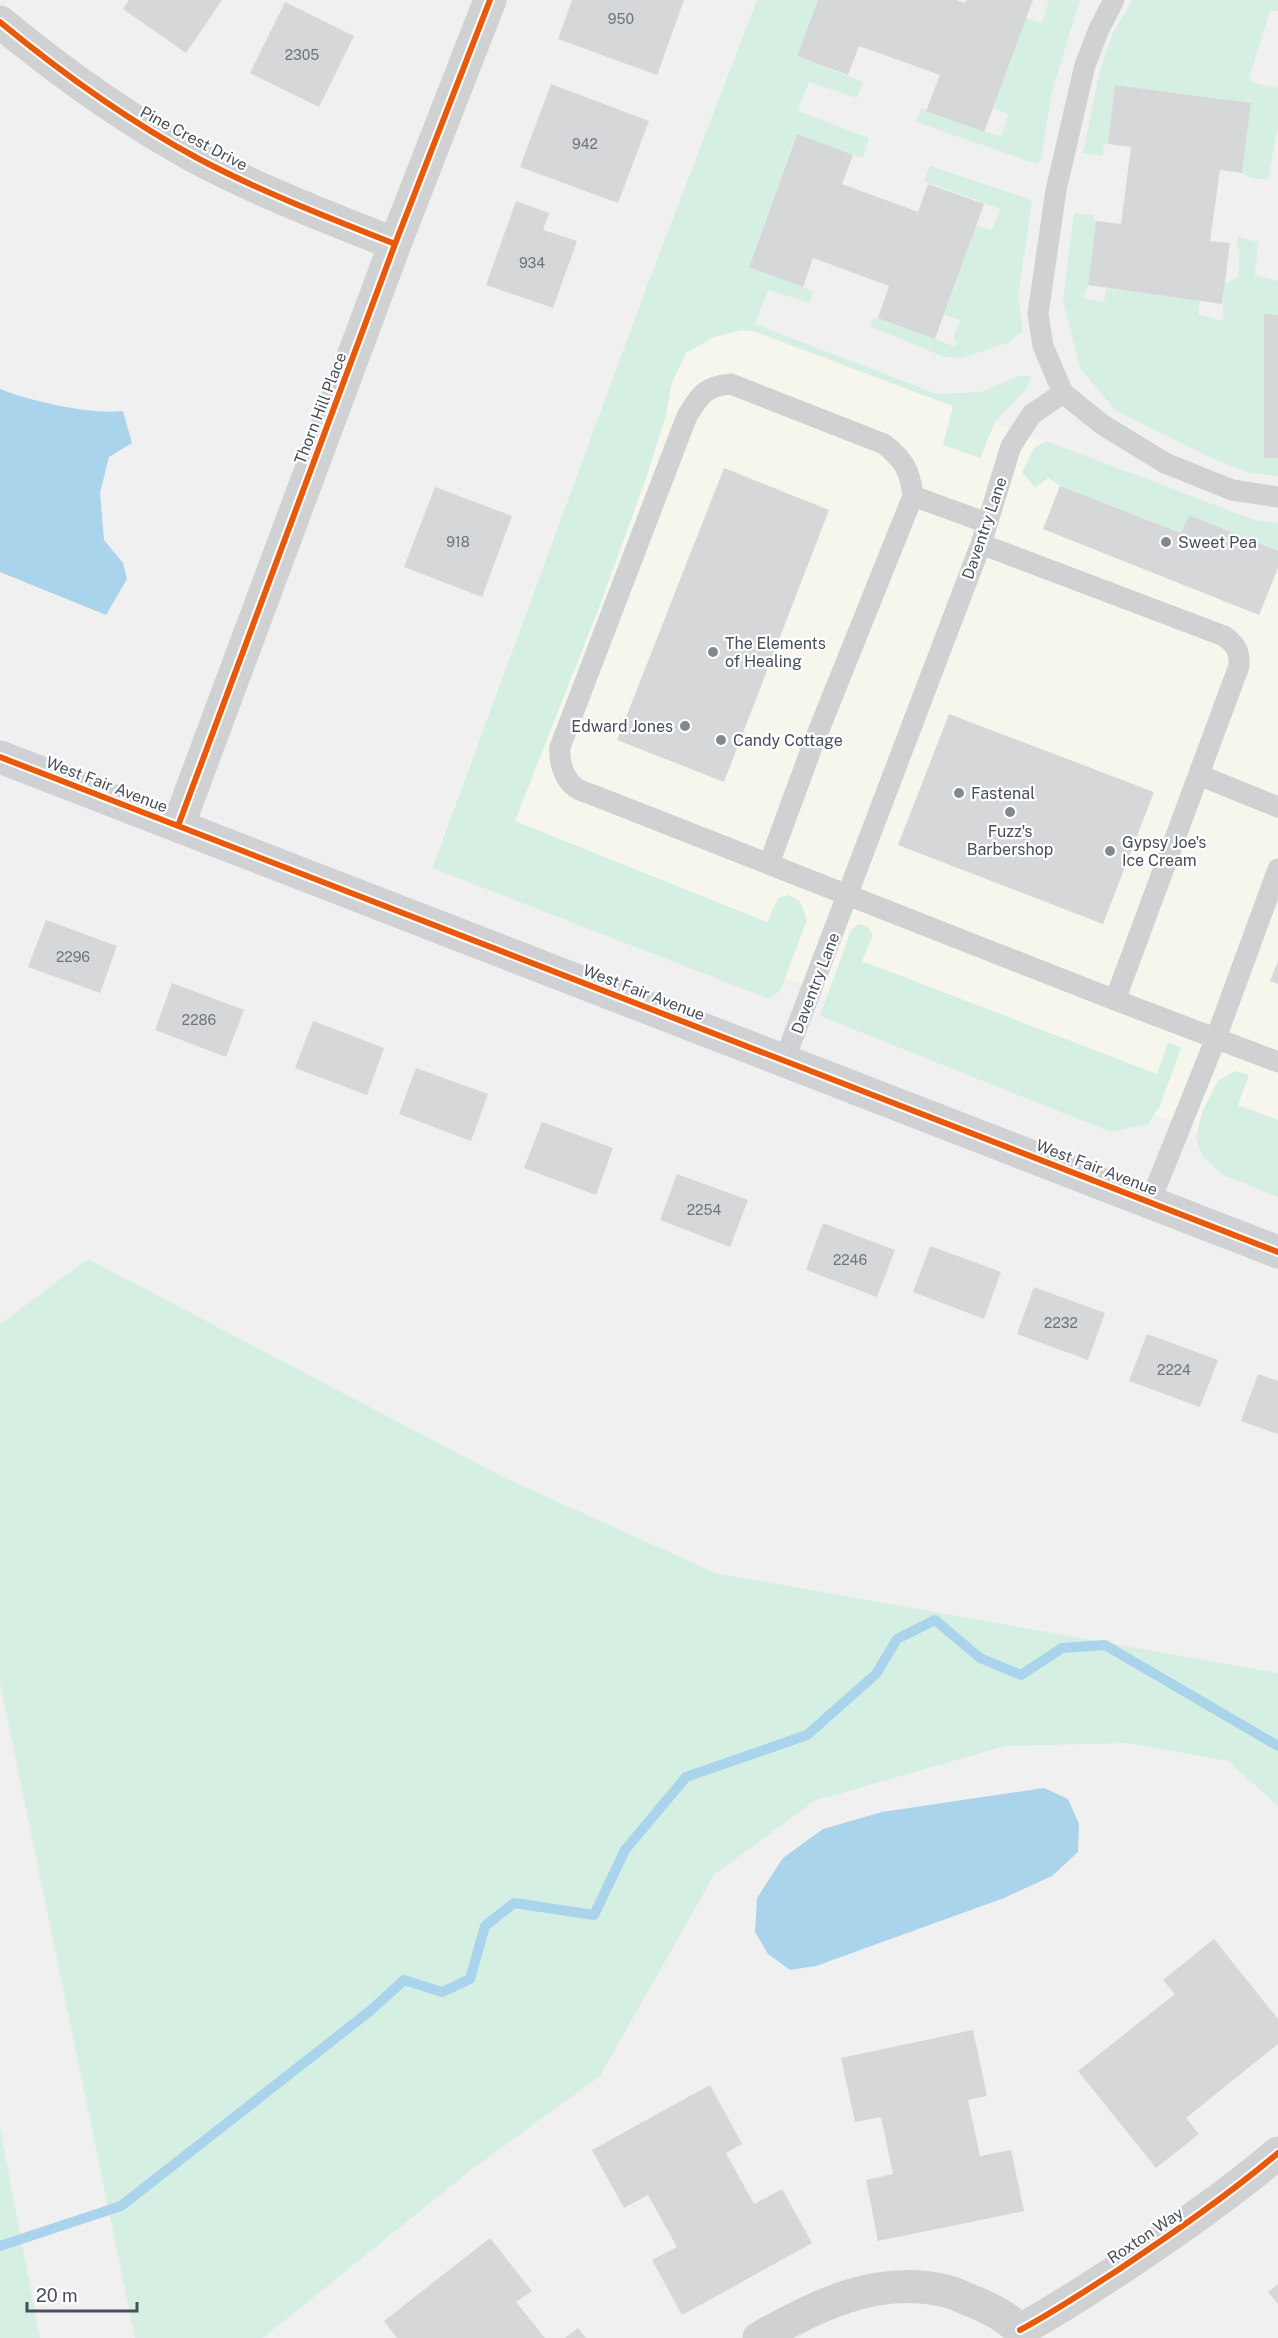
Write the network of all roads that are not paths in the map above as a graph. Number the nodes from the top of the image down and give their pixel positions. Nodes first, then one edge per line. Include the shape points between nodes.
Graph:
1 (490, 0) edge
2 (1114, 0) edge
3 (0, 22) edge
4 (395, 244) junction
5 (1063, 393) junction
6 (913, 496) junction
7 (1278, 496) edge
8 (987, 523) junction
9 (981, 544) junction
10 (0, 757) edge
11 (1198, 775) junction
12 (1278, 807) edge
13 (178, 826) junction
14 (769, 864) junction
15 (1278, 869) edge
16 (848, 896) junction
17 (1115, 1000) junction
18 (1216, 1038) junction
19 (784, 1061) junction
20 (1278, 1062) edge
21 (1150, 1202) junction
22 (1278, 1252) edge
23 (1278, 2153) edge
24 (1022, 2334) edge
25 (759, 2338) edge

1 - 4 street, Thorn Hill Place
2 - 5 lane via 1085,65 1056,190 1038,314 1043,346
3 - 4 street, Pine Crest Drive via 58,70 133,121 200,159
4 - 13 street, Thorn Hill Place
5 - 7 lane via 1103,425 1165,463 1232,490
5 - 8 lane, Daventry Lane via 1032,414 1011,446
6 - 8 lane
6 - 14 lane
6 - 14 lane via 910,474 884,444 731,384 715,385 699,396 687,416 560,747 559,759 575,787
8 - 9 lane, Daventry Lane
9 - 11 lane via 1224,636 1236,644 1239,666
9 - 16 lane, Daventry Lane
10 - 13 street, West Fair Avenue
11 - 12 lane
11 - 17 lane
13 - 19 street, West Fair Avenue
14 - 16 lane
15 - 18 lane
16 - 17 lane
16 - 19 lane, Daventry Lane
17 - 18 lane
18 - 20 lane
18 - 21 lane
19 - 21 street, West Fair Avenue
21 - 22 street, West Fair Avenue
23 - 24 street, Roxton Way via 1237,2188 1155,2246
24 - 25 street via 991,2309 942,2290 892,2286 858,2292 806,2311

